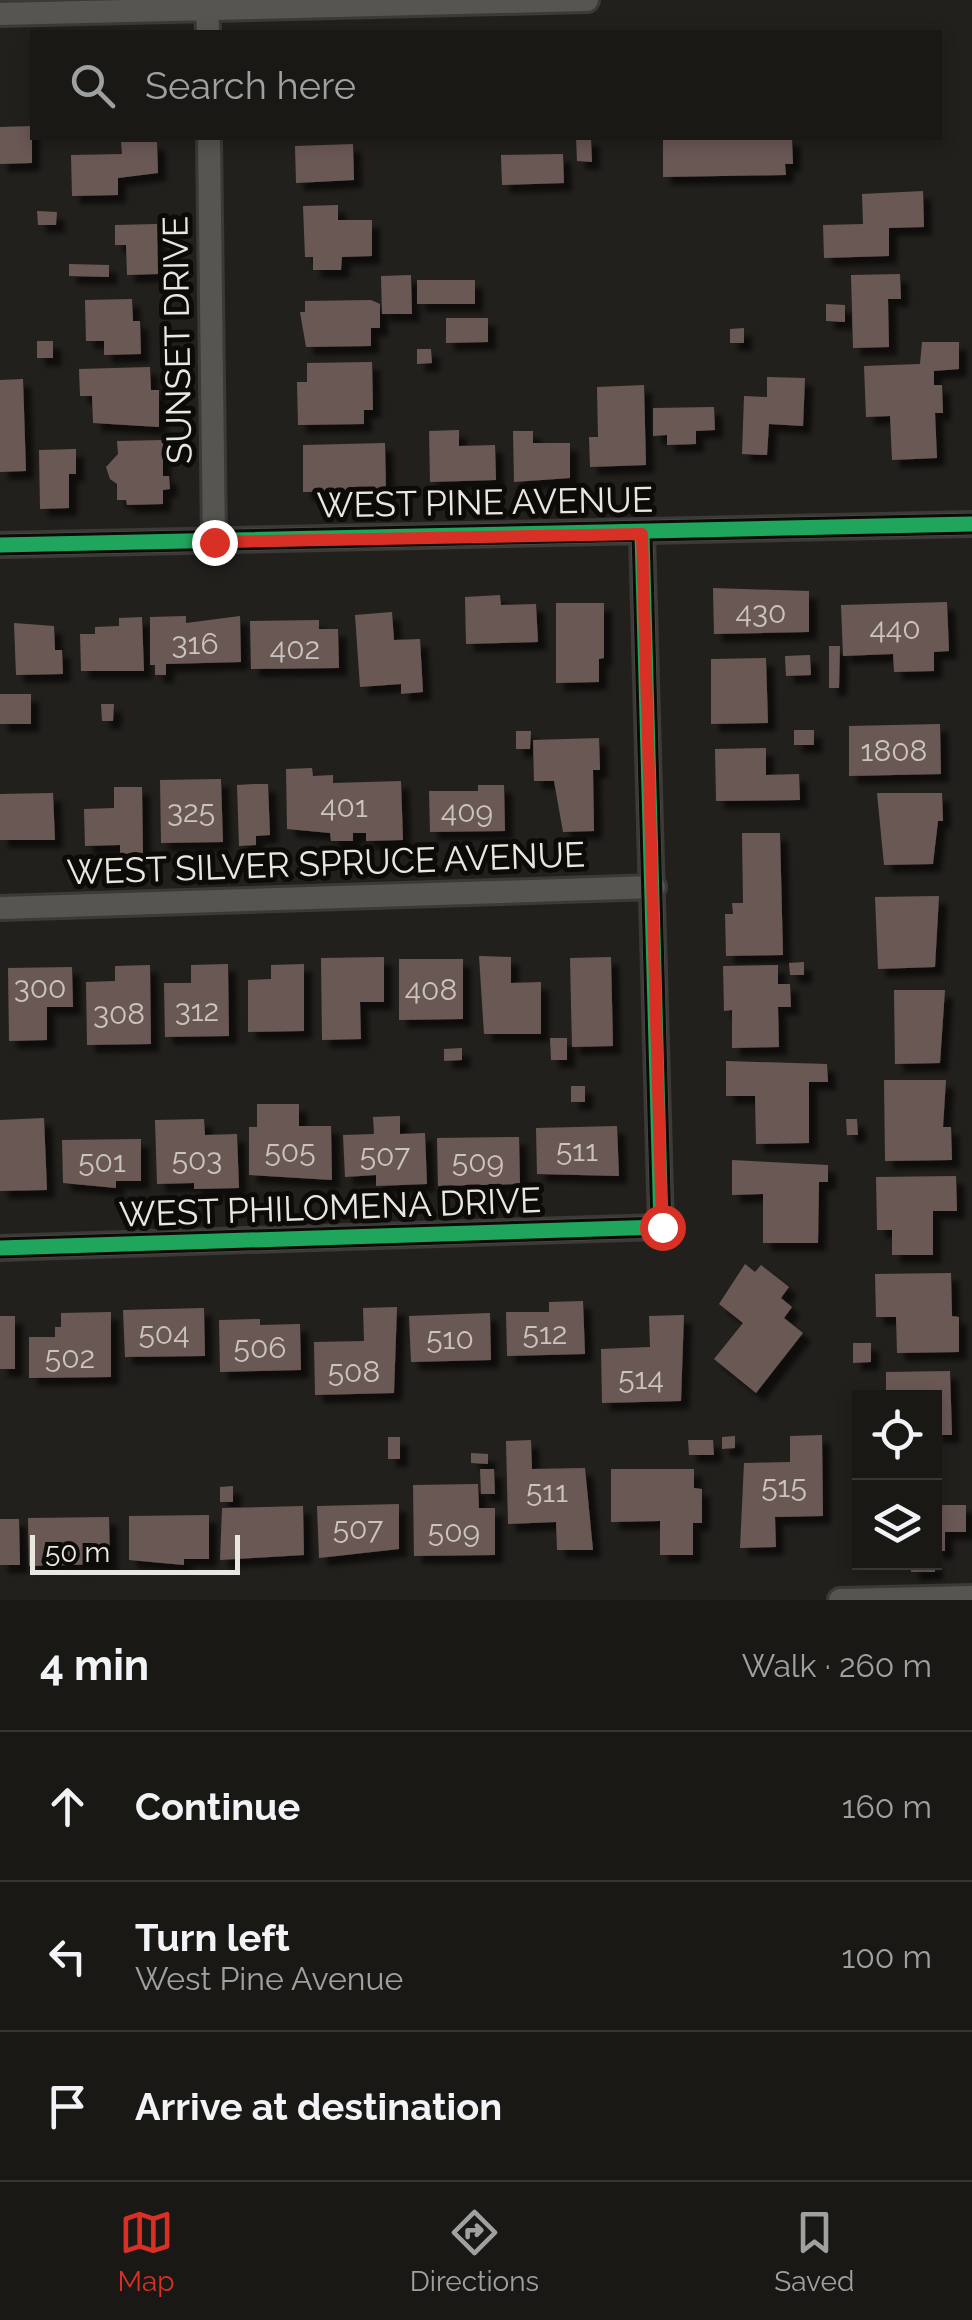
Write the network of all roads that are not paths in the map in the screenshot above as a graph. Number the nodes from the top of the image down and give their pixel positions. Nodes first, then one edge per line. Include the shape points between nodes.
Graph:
1 (587, 0) edge
2 (0, 14) edge
3 (207, 14) edge
4 (209, 140) edge
5 (972, 524) edge
6 (642, 534) junction
7 (214, 542) junction
8 (0, 545) edge
9 (654, 887) junction
10 (0, 908) edge
11 (0, 1248) edge
12 (972, 1597) edge
13 (840, 1600) edge

1 - 3 street
2 - 3 street
4 - 7 street, SUNSET DRIVE
5 - 6 street, WEST PINE AVENUE
6 - 7 street, WEST PINE AVENUE
6 - 9 street
7 - 8 street, WEST PINE AVENUE
9 - 10 street, WEST SILVER SPRUCE AVENUE
9 - 11 street, WEST PHILOMENA DRIVE via 662,1227
12 - 13 street

